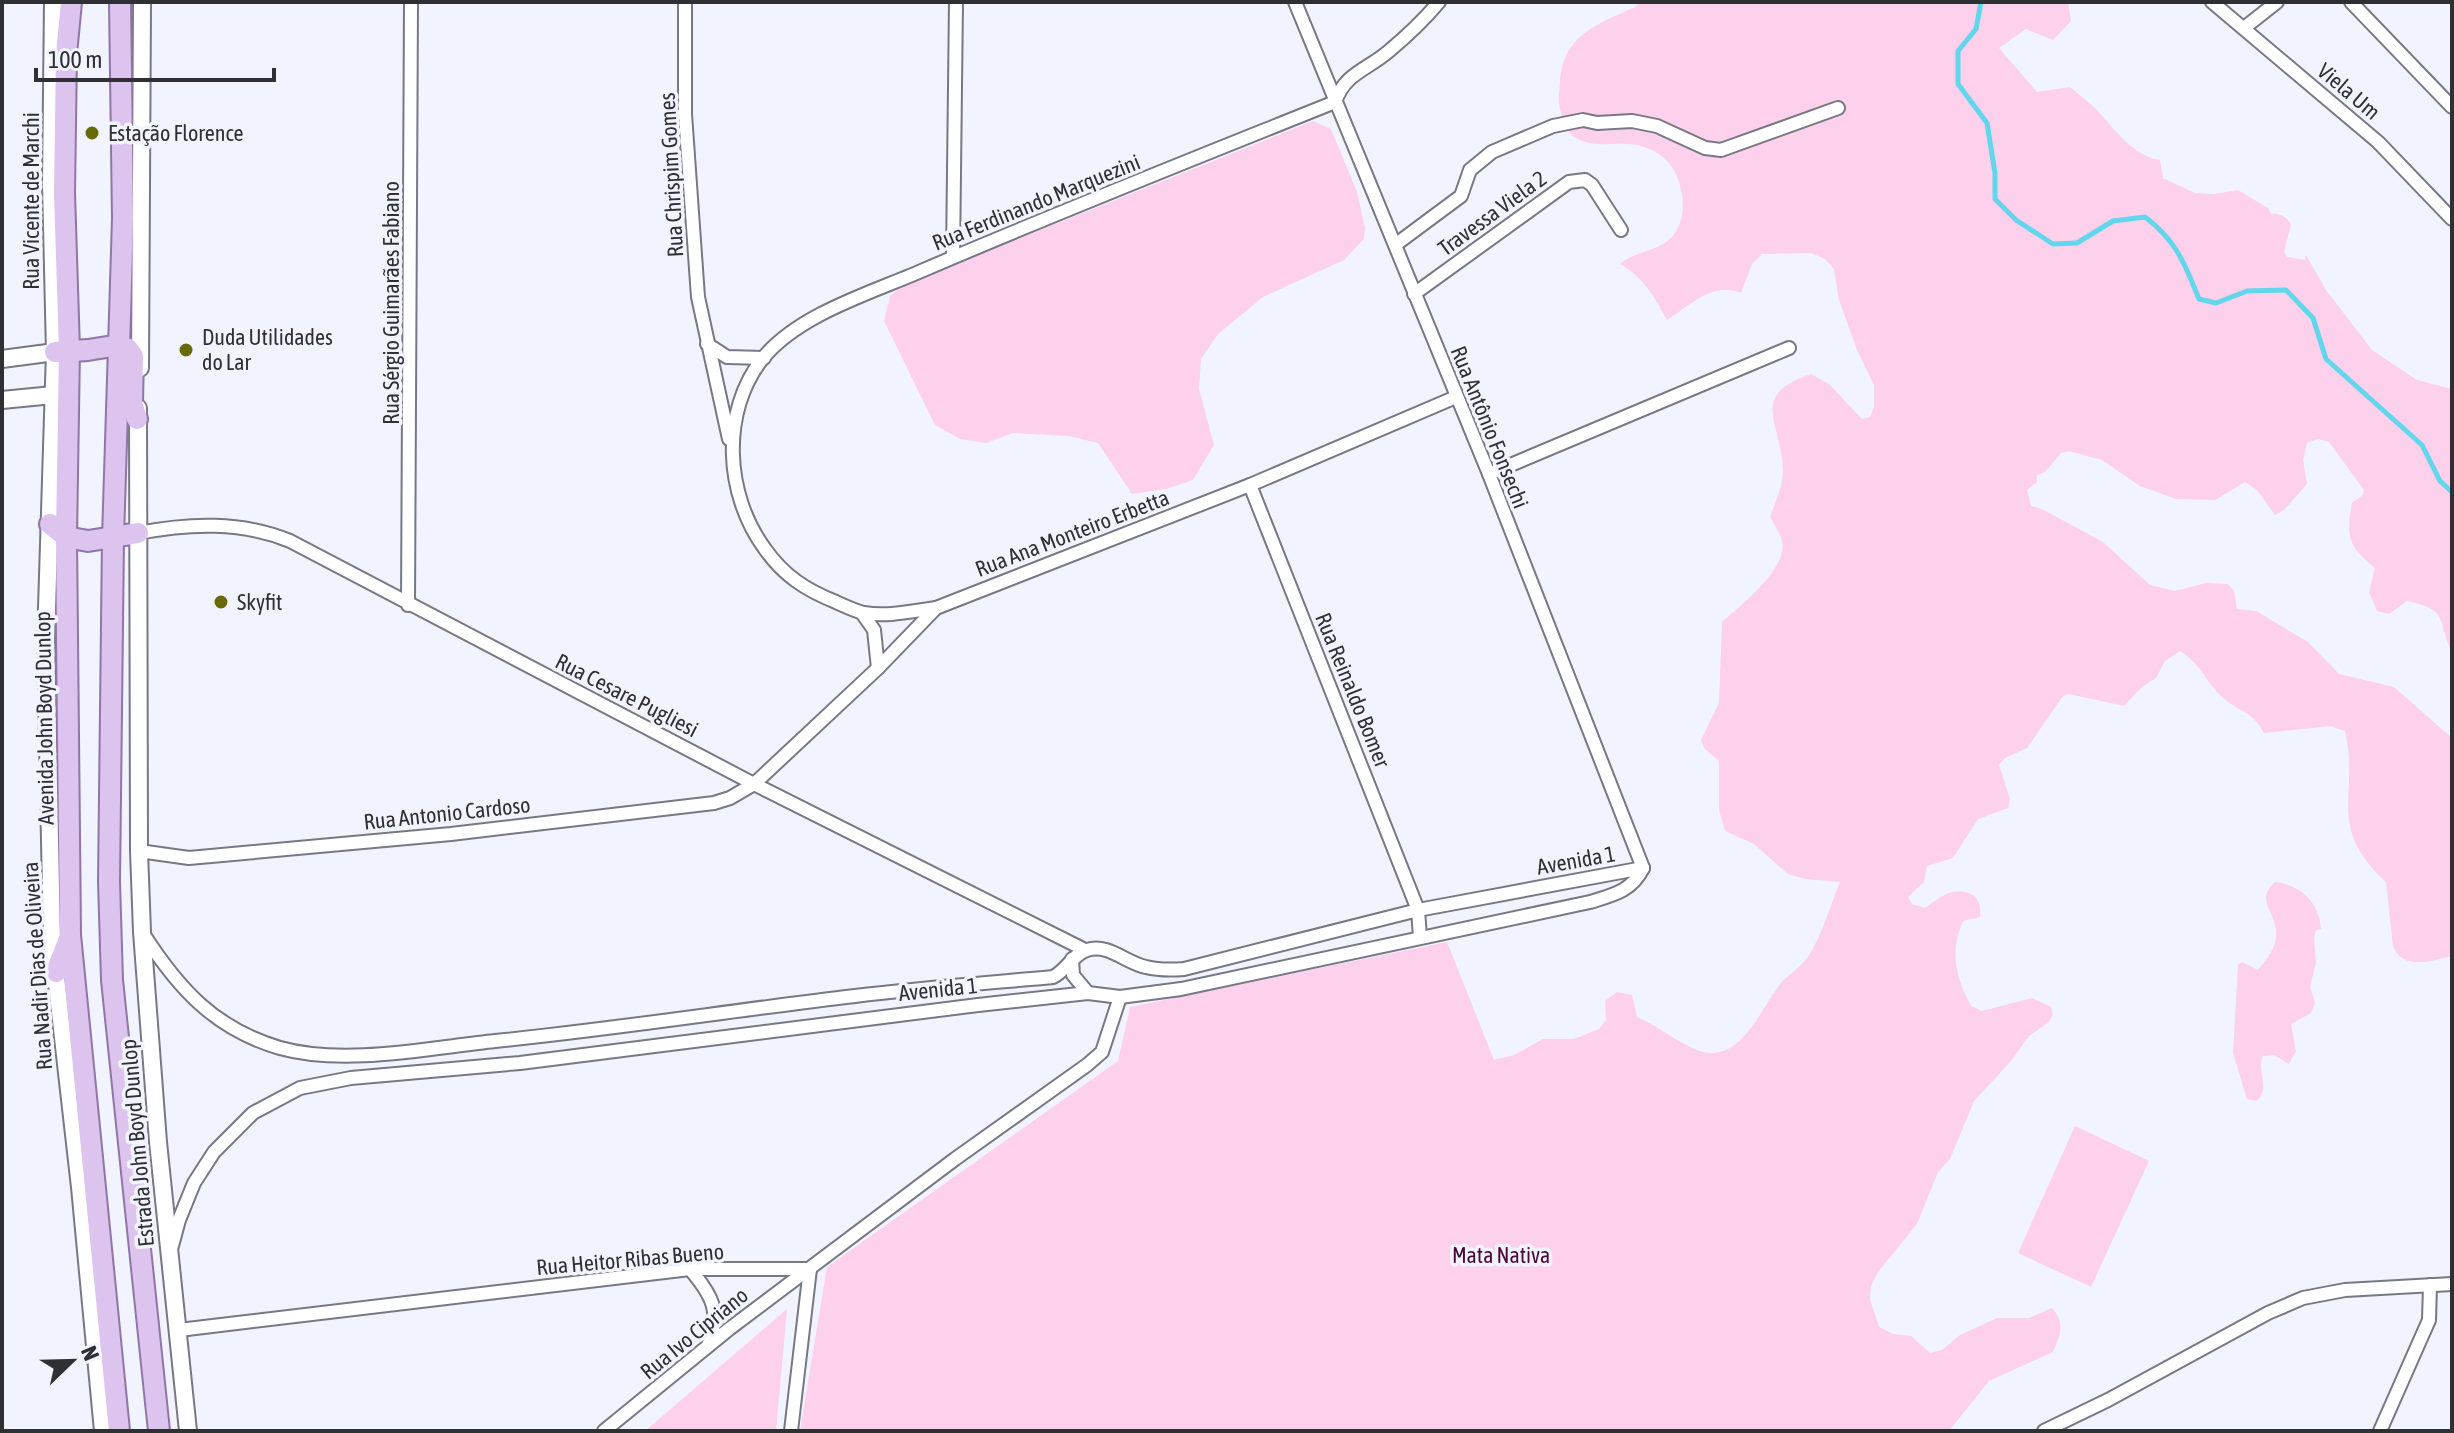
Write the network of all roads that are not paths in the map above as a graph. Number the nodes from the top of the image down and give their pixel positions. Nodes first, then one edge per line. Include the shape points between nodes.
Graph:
1 (53, 2) edge
2 (71, 2) edge
3 (120, 2) edge
4 (142, 2) edge
5 (411, 2) edge
6 (685, 2) edge
7 (956, 2) edge
8 (1295, 2) edge
9 (1439, 2) edge
10 (2212, 2) edge
11 (2277, 2) edge
12 (2351, 2) edge
13 (2244, 28) junction
14 (1335, 102) junction
15 (2452, 107) edge
16 (1838, 108) dead end
17 (2452, 219) edge
18 (1621, 230) dead end
19 (1395, 245) junction
20 (953, 257) junction
21 (1414, 294) junction
22 (707, 344) junction
23 (119, 345) junction
24 (1789, 348) dead end
25 (62, 351) junction
26 (764, 358) junction
27 (2, 359) edge
28 (53, 395) junction
29 (1456, 397) junction
30 (2, 400) edge
31 (137, 419) junction
32 (730, 444) junction
33 (1489, 474) junction
34 (1250, 485) junction
35 (58, 531) junction
36 (138, 533) junction
37 (113, 538) junction
38 (408, 605) junction
39 (936, 608) junction
40 (862, 613) junction
41 (878, 668) junction
42 (754, 784) junction
43 (139, 851) junction
44 (1643, 868) junction
45 (1418, 910) junction
46 (142, 932) junction
47 (70, 935) junction
48 (1420, 937) junction
49 (1085, 950) junction
50 (1072, 959) junction
51 (56, 972) junction
52 (1088, 993) junction
53 (1120, 997) junction
54 (169, 1256) junction
55 (690, 1269) junction
56 (810, 1269) junction
57 (2452, 1284) edge
58 (2430, 1285) junction
59 (179, 1330) junction
60 (707, 1349) junction
61 (103, 1431) edge
62 (119, 1431) edge
63 (159, 1431) edge
64 (188, 1431) edge
65 (604, 1431) edge
66 (791, 1431) edge
67 (2044, 1431) edge
68 (2380, 1431) edge

1 - 25 street, Rua Vicente de Marchi via 51,184
2 - 25 main road, Avenida John Boyd Dunlop
3 - 23 main road
4 - 31 street
5 - 38 street, Rua Sérgio Guimarães Fabiano
6 - 22 street, Rua Chrispim Gomes via 685,114 698,297
7 - 20 street
8 - 14 street, Rua Antônio Fonsechi
9 - 14 street via 1387,53 1340,87
10 - 13 street, Viela Um
11 - 13 street
12 - 15 street
13 - 17 street, Viela Um via 2378,142
14 - 19 street, Rua Antônio Fonsechi
14 - 20 street, Rua Ferdinando Marquezini
16 - 19 street via 1721,150 1632,121 1583,120 1553,126 1492,152 1470,170 1461,196
18 - 21 street, Travessa Viela 2 via 1592,185 1585,180 1569,182
19 - 21 street, Rua Antônio Fonsechi
20 - 26 street, Rua Ferdinando Marquezini via 801,325
21 - 29 street, Rua Antônio Fonsechi
22 - 26 street via 727,357
22 - 32 street, Rua Chrispim Gomes
23 - 25 main road
23 - 31 main road via 133,356
23 - 37 main road
24 - 33 street
25 - 27 street
25 - 28 street, Rua Nadir Dias de Oliveira
25 - 35 main road, Avenida John Boyd Dunlop
26 - 32 street, Rua Chrispim Gomes via 745,387
28 - 30 street
28 - 35 street, Rua Nadir Dias de Oliveira
29 - 33 street, Rua Antônio Fonsechi
29 - 34 street, Rua Ana Monteiro Erbetta
31 - 36 street
32 - 40 street, Rua Chrispim Gomes via 737,488 755,537 780,571 809,591
33 - 44 street, Rua Antônio Fonsechi
34 - 39 street, Rua Ana Monteiro Erbetta
34 - 45 street, Rua Reinaldo Bomer
35 - 37 main road via 88,541
35 - 47 main road, Avenida John Boyd Dunlop
35 - 51 street, Rua Nadir Dias de Oliveira via 46,640
36 - 37 main road
36 - 38 street, Rua Cesare Pugliesi via 210,525 264,530
36 - 43 street
37 - 63 main road via 112,980
38 - 42 street, Rua Cesare Pugliesi
39 - 40 street, Rua Chrispim Gomes
39 - 41 street, Rua Ana Monteiro Erbetta
40 - 41 street via 874,630
41 - 42 street, Rua Ana Monteiro Erbetta
42 - 43 street, Rua Antonio Cardoso via 714,803 451,834 189,858
42 - 49 street, Rua Cesare Pugliesi
43 - 46 street, Estrada John Boyd Dunlop
44 - 45 street, Avenida 1
44 - 48 street, Avenida 1 via 1636,882 1619,894
45 - 48 street, Rua Reinaldo Bomer
45 - 49 street, Avenida 1 via 1184,969 1144,967 1102,948
46 - 50 street, Avenida 1 via 177,982 221,1021 269,1044 324,1056 541,1037 857,995 1053,977
46 - 54 street, Estrada John Boyd Dunlop
47 - 51 main road
47 - 62 main road, Avenida John Boyd Dunlop
48 - 53 street, Avenida 1 via 1181,989
49 - 50 street, Avenida 1
50 - 52 street via 1076,982
51 - 61 street, Rua Nadir Dias de Oliveira
52 - 53 street, Avenida 1
52 - 54 street, Avenida 1 via 300,1088 253,1113 214,1152 189,1195
53 - 56 street via 1102,1052
54 - 59 street, Estrada John Boyd Dunlop
55 - 56 street, Rua Heitor Ribas Bueno
55 - 59 street, Rua Heitor Ribas Bueno
55 - 60 street via 713,1304 716,1319
56 - 60 street, Rua Ivo Cipriano
56 - 66 street
57 - 58 street
58 - 67 street via 2345,1290 2285,1305
58 - 68 street via 2429,1320
59 - 64 street, Estrada John Boyd Dunlop
60 - 65 street, Rua Ivo Cipriano

